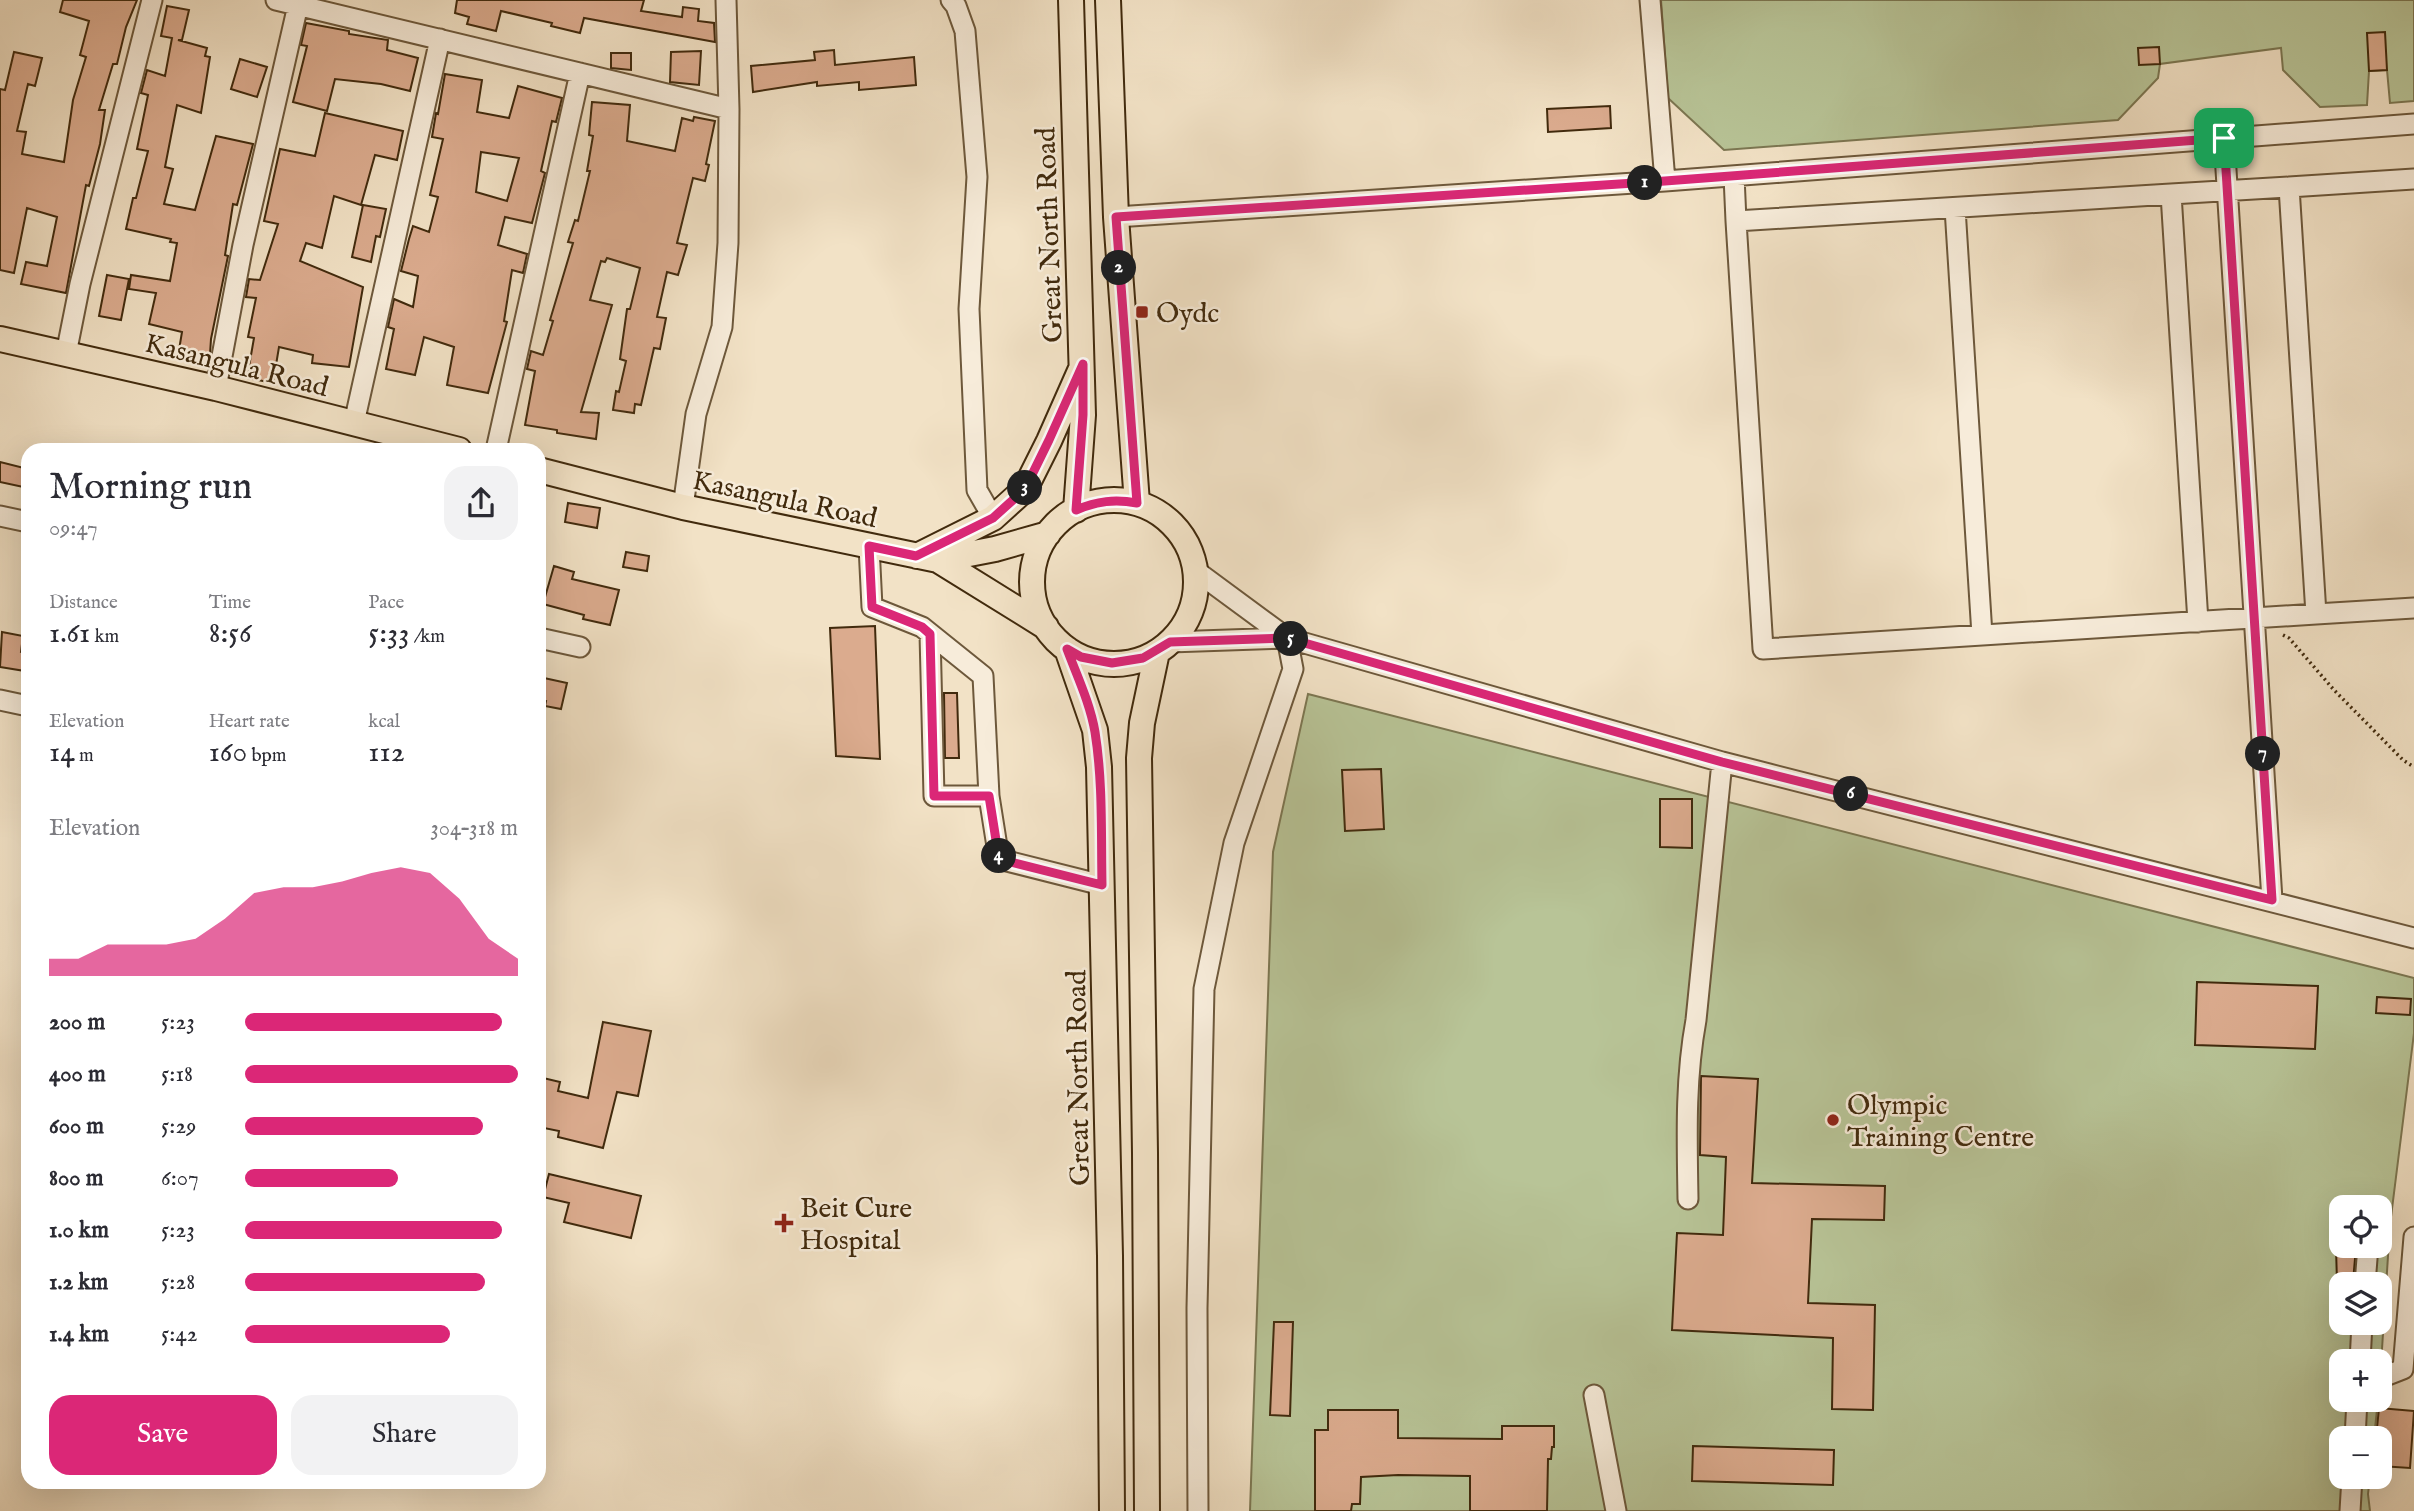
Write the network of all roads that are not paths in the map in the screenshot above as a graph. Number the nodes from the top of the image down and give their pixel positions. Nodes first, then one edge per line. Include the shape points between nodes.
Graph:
1 (152, 0) edge
2 (276, 0) edge
3 (726, 0) edge
4 (951, 0) edge
5 (1071, 0) edge
6 (1108, 0) edge
7 (1650, 0) edge
8 (298, 5) junction
9 (440, 39) junction
10 (580, 73) junction
11 (729, 109) junction
12 (2414, 124) edge
13 (2224, 138) junction
14 (1734, 176) junction
15 (2414, 179) edge
16 (1665, 181) junction
17 (2290, 187) junction
18 (2227, 191) junction
19 (2171, 194) junction
20 (1955, 208) junction
21 (1116, 217) junction
22 (1736, 221) junction
23 (0, 339) edge
24 (66, 354) junction
25 (1083, 364) junction
26 (216, 388) junction
27 (354, 423) junction
28 (433, 443) edge
29 (498, 443) edge
30 (546, 472) edge
31 (1137, 503) junction
32 (683, 507) junction
33 (1076, 510) junction
34 (0, 516) edge
35 (993, 518) junction
36 (21, 520) edge
37 (1048, 534) junction
38 (869, 546) junction
39 (927, 558) junction
40 (1196, 571) junction
41 (2414, 608) edge
42 (2316, 614) junction
43 (2254, 618) junction
44 (2198, 622) junction
45 (1046, 627) junction
46 (930, 634) junction
47 (1982, 635) junction
48 (1287, 638) junction
49 (546, 640) edge
50 (1163, 647) junction
51 (580, 648) dead end
52 (1067, 649) junction
53 (0, 700) edge
54 (21, 704) edge
55 (1722, 762) junction
56 (989, 796) junction
57 (1102, 885) junction
58 (2272, 900) junction
59 (2414, 938) edge
60 (1688, 1199) dead end
61 (2414, 1237) edge
62 (2392, 1373) edge
63 (1594, 1395) dead end
64 (2351, 1489) edge
65 (1112, 1511) edge
66 (1147, 1511) edge
67 (1198, 1511) edge
68 (1616, 1511) edge
69 (2350, 1511) edge

1 - 24 street
2 - 8 street
3 - 11 street
4 - 35 street via 965,31 977,177 969,309 975,467 977,490
5 - 25 main road, Great North Road
6 - 21 main road
7 - 16 street
8 - 9 street
8 - 26 street
9 - 10 street
9 - 27 street
10 - 11 street
10 - 29 street
11 - 32 street via 722,327 696,414
12 - 13 street
13 - 14 street
13 - 18 street
14 - 16 street
14 - 22 street
15 - 17 street
16 - 21 street
17 - 18 street
17 - 42 street
18 - 19 street
18 - 43 street
19 - 20 street
19 - 44 street
20 - 22 street
20 - 47 street
21 - 31 main road
22 - 47 street via 1763,649
23 - 24 main road, Kasangula Road
24 - 26 main road, Kasangula Road
25 - 33 main road, Great North Road
25 - 35 main road via 1025,489
26 - 27 main road, Kasangula Road
27 - 28 main road, Kasangula Road
30 - 32 main road, Kasangula Road
31 - 33 main road via 1106,501
31 - 40 main road via 1177,529
32 - 38 main road, Kasangula Road
33 - 37 main road
34 - 36 street
35 - 39 main road
37 - 39 main road, Kasangula Road via 995,549
37 - 45 main road via 1035,562 1032,587
38 - 39 main road, Kasangula Road
38 - 46 street via 872,607
39 - 45 main road, Kasangula Road
40 - 48 street
40 - 50 main road via 1189,617
41 - 42 street
42 - 43 street
43 - 44 street
43 - 58 street
44 - 47 street
45 - 52 main road
46 - 56 street via 983,676
46 - 56 street via 934,796
48 - 50 street
48 - 55 street
48 - 67 street via 1293,669 1234,843 1204,989 1196,1308
49 - 51 street
50 - 52 main road via 1128,662 1112,663
50 - 66 main road via 1142,723 1139,758
52 - 57 main road, Great North Road via 1094,730
53 - 54 street
55 - 58 street
55 - 60 street via 1686,1099
56 - 57 street via 999,859
57 - 65 main road, Great North Road
58 - 59 street
61 - 62 street via 2403,1369
63 - 68 street
64 - 69 street

